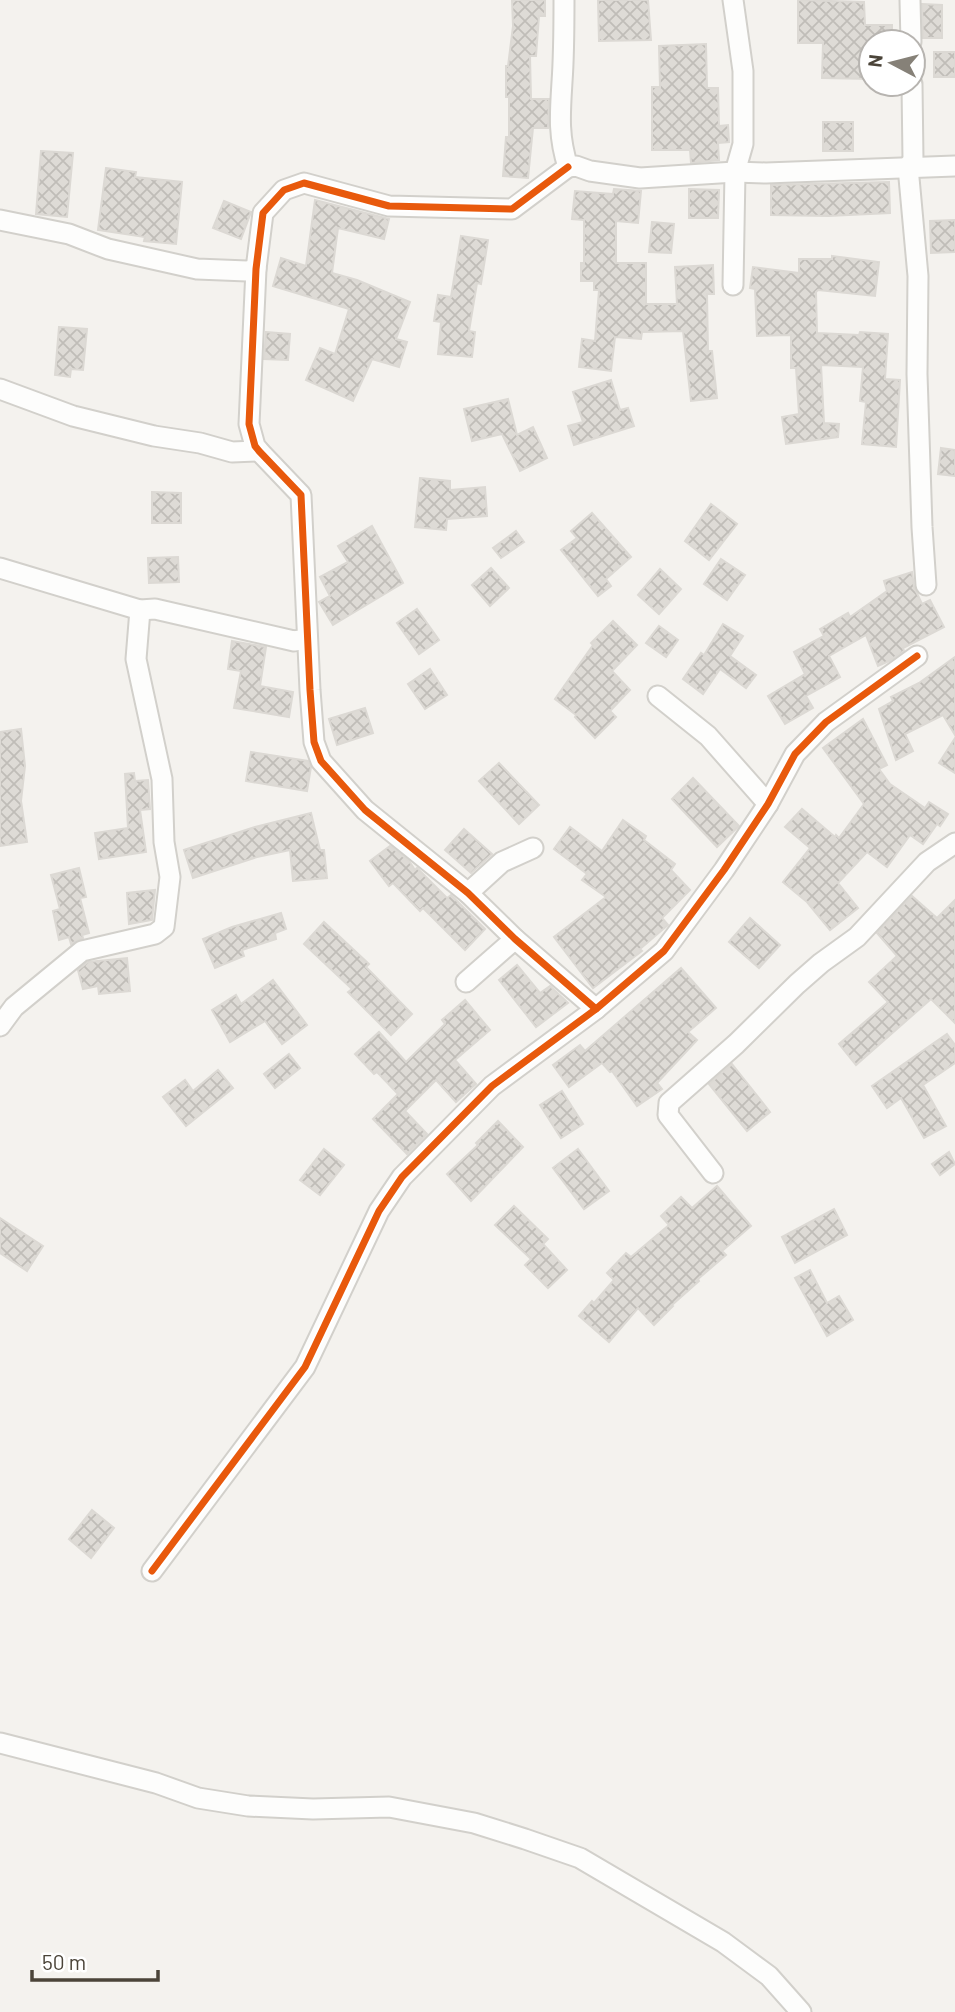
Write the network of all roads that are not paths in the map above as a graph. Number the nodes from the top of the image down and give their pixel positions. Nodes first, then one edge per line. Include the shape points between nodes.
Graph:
1 (564, 0) edge
2 (733, 0) edge
3 (910, 0) edge
4 (911, 28) edge
5 (912, 98) edge
6 (955, 166) edge
7 (568, 167) junction
8 (908, 167) junction
9 (735, 172) junction
10 (0, 220) edge
11 (256, 269) junction
12 (733, 285) dead end
13 (0, 389) edge
14 (259, 451) junction
15 (0, 568) edge
16 (926, 585) dead end
17 (140, 610) junction
18 (307, 639) junction
19 (917, 656) dead end
20 (658, 696) dead end
21 (768, 804) junction
22 (955, 843) edge
23 (534, 848) dead end
24 (468, 893) junction
25 (515, 939) junction
26 (466, 982) dead end
27 (596, 1009) junction
28 (0, 1026) edge
29 (713, 1173) dead end
30 (152, 1571) dead end
31 (0, 1743) edge
32 (802, 2012) edge

1 - 7 street via 559,118
2 - 9 street via 743,71 743,144
3 - 4 street
5 - 8 street via 913,160
6 - 8 street
7 - 9 street via 640,178
7 - 11 street via 512,209 389,206 304,183 284,190 263,213
8 - 9 street
8 - 16 street via 918,276 917,374
9 - 12 street
10 - 11 street via 197,269
11 - 14 street via 249,424
13 - 14 street via 73,416 154,436 232,452
14 - 18 street via 301,495
15 - 17 street
17 - 18 street via 155,608 294,641
17 - 28 street via 136,659 162,779 170,877 163,927 155,934 82,951 14,1007
18 - 24 street via 314,742 321,761 366,810
19 - 21 street via 825,722 795,754
20 - 21 street via 708,736
21 - 27 street via 664,951
22 - 29 street via 927,862 857,937 805,977 668,1103 668,1115
23 - 24 street via 502,862
24 - 25 street
25 - 26 street
25 - 27 street
27 - 30 street via 492,1086 402,1177 379,1211 305,1367
31 - 32 street via 248,1807 389,1807 474,1823 525,1839 580,1858 723,1942 769,1976

